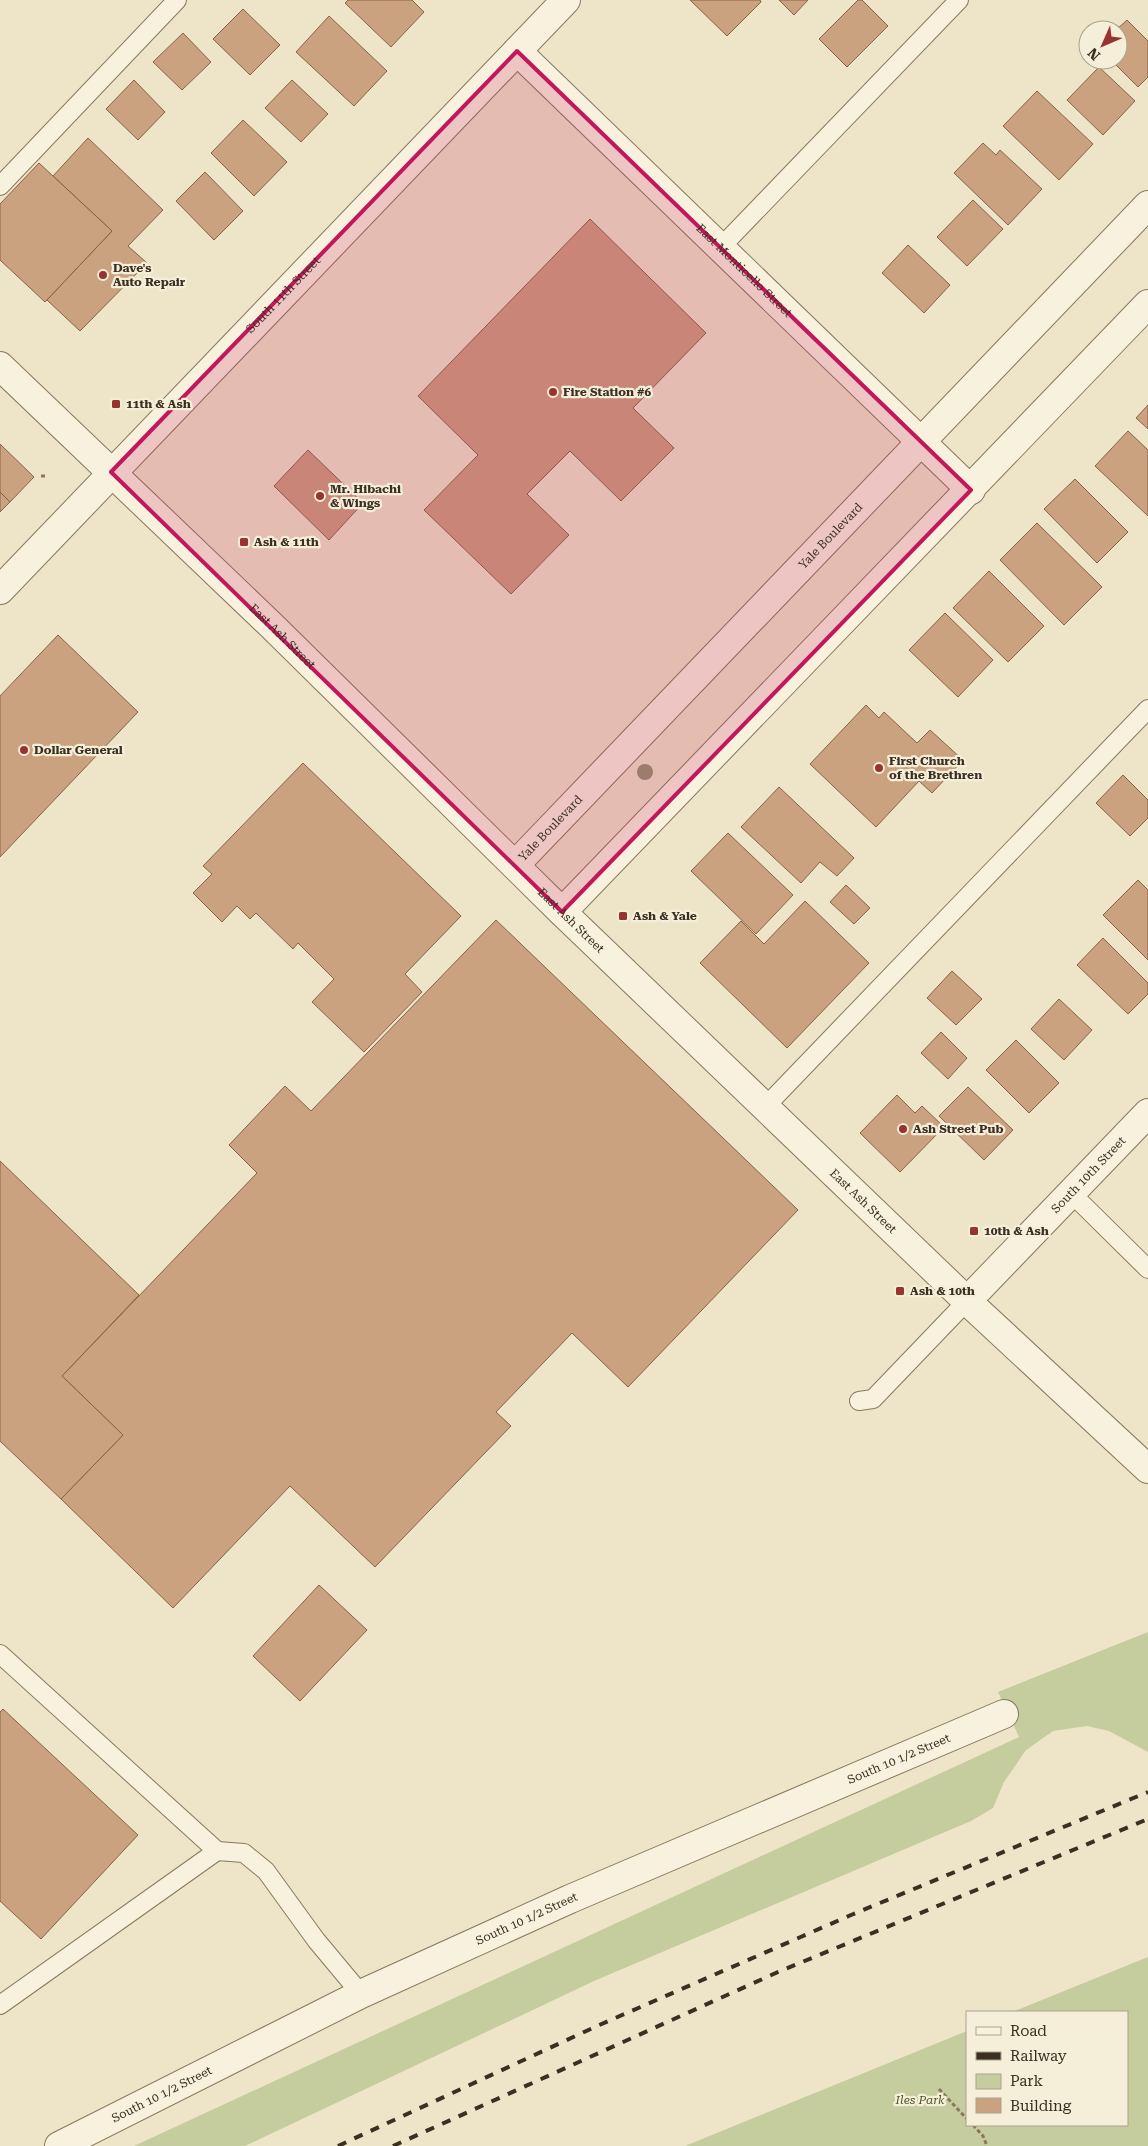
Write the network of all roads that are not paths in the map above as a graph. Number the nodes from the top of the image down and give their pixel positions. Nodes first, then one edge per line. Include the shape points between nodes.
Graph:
1 (178, 0) edge
2 (566, 0) edge
3 (959, 0) edge
4 (517, 51) junction
5 (0, 186) edge
6 (1148, 206) edge
7 (721, 246) junction
8 (1148, 304) edge
9 (0, 366) edge
10 (921, 440) junction
11 (111, 472) junction
12 (971, 490) junction
13 (0, 590) edge
14 (1148, 709) edge
15 (515, 865) junction
16 (562, 912) junction
17 (765, 1107) junction
18 (1148, 1113) edge
19 (1071, 1193) junction
20 (1148, 1269) edge
21 (967, 1301) junction
22 (859, 1402) dead end
23 (1148, 1469) edge
24 (0, 1654) edge
25 (1004, 1714) dead end
26 (217, 1851) junction
27 (361, 1994) junction
28 (0, 2005) edge
29 (59, 2146) edge

1 - 5 lane
2 - 4 street, South 11th Street
3 - 7 lane
4 - 7 street, East Monticello Street
4 - 11 street, South 11th Street
6 - 10 street, Yale Boulevard
7 - 10 street, East Monticello Street
8 - 12 street
9 - 11 street, East Ash Street
10 - 12 street, East Monticello Street
10 - 15 street, Yale Boulevard
11 - 13 street, South 11th Street
11 - 15 street, East Ash Street
12 - 16 street
14 - 17 lane
15 - 16 street, East Ash Street
16 - 17 street, East Ash Street
17 - 21 street, East Ash Street
18 - 19 street, South 10th Street
19 - 20 lane
19 - 21 street, South 10th Street
21 - 22 lane via 873,1399
21 - 23 street, East Ash Street
24 - 26 lane
25 - 27 street, South 10 1/2 Street via 570,1899
26 - 27 lane via 244,1852 266,1871 316,1940
26 - 28 lane
27 - 29 street, South 10 1/2 Street

